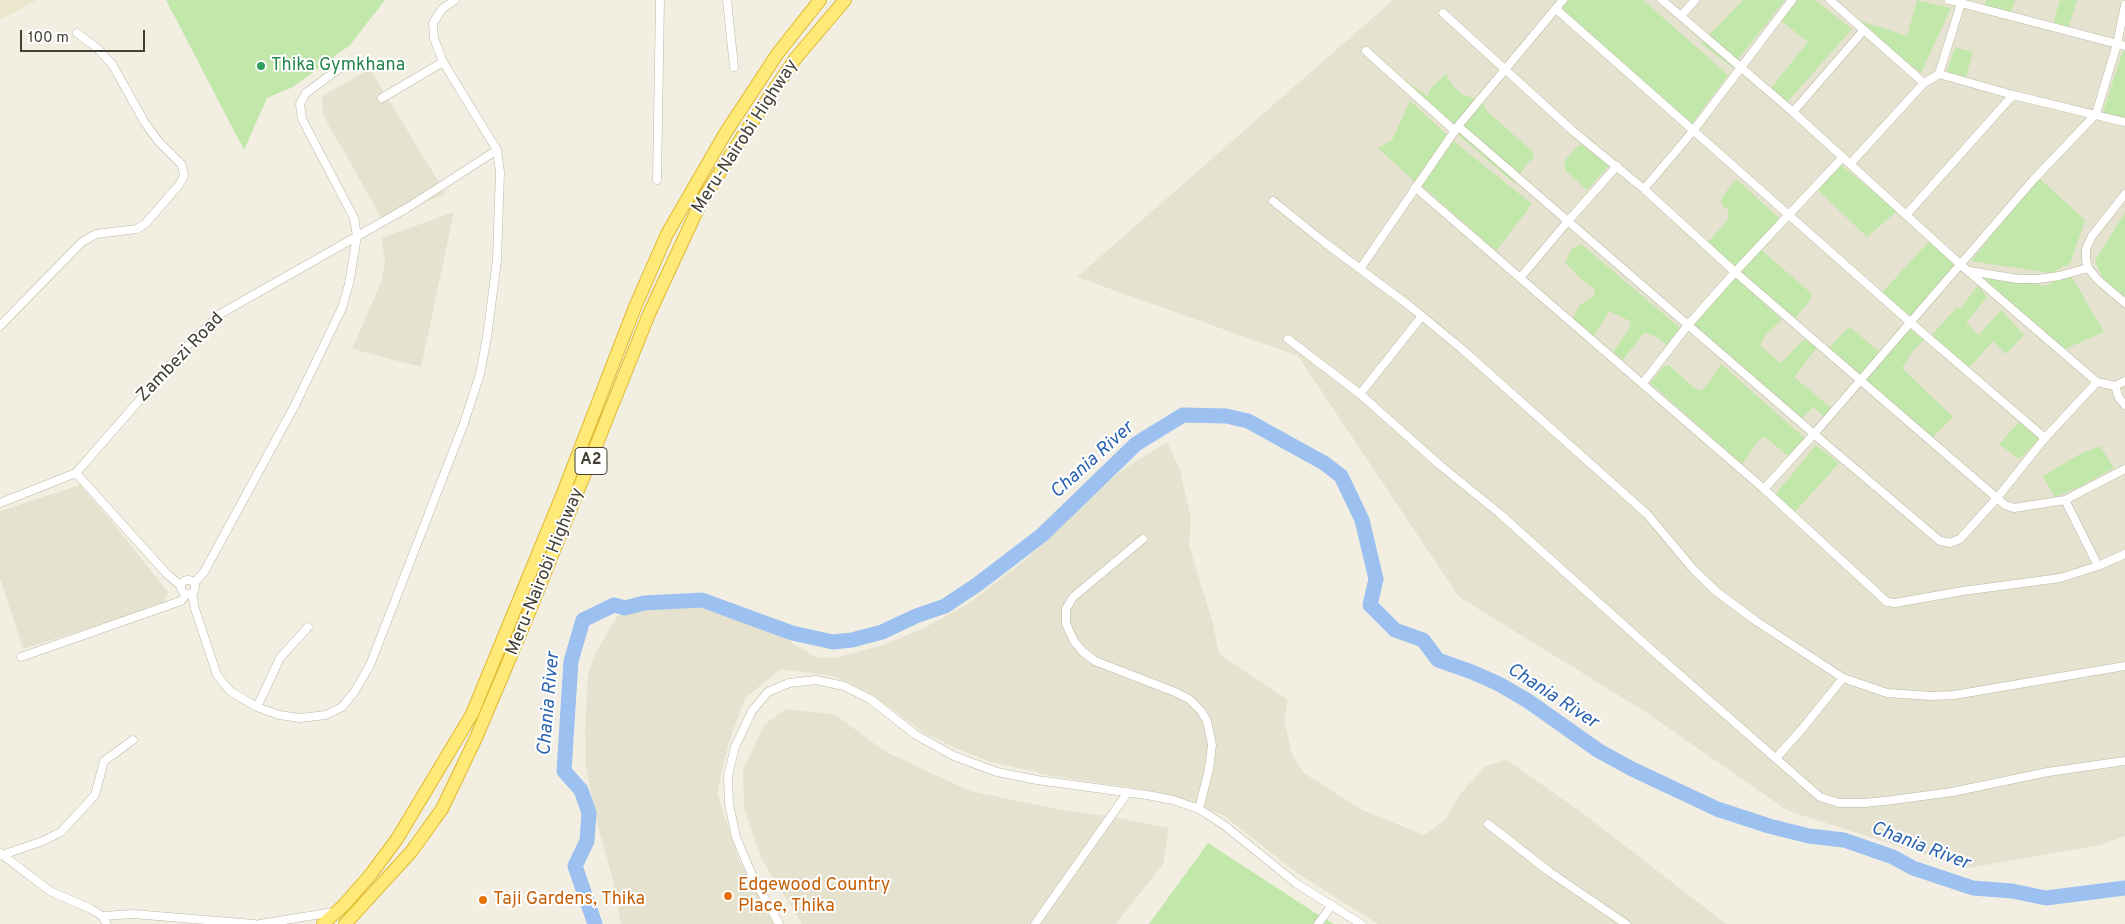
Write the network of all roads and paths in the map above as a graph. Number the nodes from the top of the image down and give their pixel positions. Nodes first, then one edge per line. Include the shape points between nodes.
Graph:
1 (454, 0) edge
2 (660, 0) edge
3 (727, 0) edge
4 (820, 0) edge
5 (845, 0) edge
6 (1563, 0) edge
7 (1662, 0) edge
8 (1695, 0) edge
9 (1792, 0) edge
10 (1830, 0) edge
11 (1949, 0) edge
12 (1962, 2) edge
13 (2125, 5) edge
14 (1556, 9) junction
15 (1443, 13) dead end
16 (1682, 16) junction
17 (1863, 31) junction
18 (77, 33) dead end
19 (2121, 45) edge
20 (1366, 51) dead end
21 (443, 62) junction
22 (734, 67) dead end
23 (1741, 67) junction
24 (340, 68) dead end
25 (1506, 70) junction
26 (1939, 74) junction
27 (1924, 83) junction
28 (2013, 95) junction
29 (382, 98) dead end
30 (1793, 112) junction
31 (2096, 114) junction
32 (2125, 122) edge
33 (1457, 129) junction
34 (1693, 131) junction
35 (497, 150) junction
36 (1843, 157) junction
37 (1850, 164) junction
38 (1617, 166) junction
39 (657, 180) dead end
40 (1415, 187) junction
41 (1644, 189) junction
42 (2125, 194) edge
43 (1273, 201) dead end
44 (1790, 215) junction
45 (1906, 215) junction
46 (1568, 221) junction
47 (357, 236) junction
48 (1961, 264) junction
49 (2088, 268) junction
50 (1360, 269) junction
51 (1968, 271) junction
52 (1735, 272) junction
53 (1520, 278) junction
54 (2125, 303) edge
55 (1422, 316) junction
56 (1911, 323) junction
57 (1688, 325) junction
58 (0, 326) edge
59 (1288, 339) dead end
60 (1861, 379) junction
61 (2125, 381) edge
62 (2097, 382) junction
63 (1643, 383) junction
64 (2115, 386) junction
65 (1360, 394) junction
66 (2125, 405) edge
67 (1814, 434) junction
68 (2045, 438) junction
69 (2125, 469) edge
70 (76, 473) junction
71 (1764, 489) junction
72 (1997, 498) junction
73 (2065, 500) junction
74 (0, 503) edge
75 (1143, 539) dead end
76 (2125, 554) edge
77 (2098, 566) junction
78 (194, 583) junction
79 (181, 586) junction
80 (190, 594) junction
81 (308, 627) dead end
82 (21, 657) dead end
83 (2125, 666) edge
84 (1843, 678) junction
85 (257, 707) junction
86 (133, 740) dead end
87 (1776, 758) junction
88 (2125, 761) edge
89 (1128, 792) junction
90 (1199, 809) junction
91 (1488, 824) dead end
92 (1, 854) edge
93 (1332, 906) junction
94 (336, 911) junction
95 (102, 916) junction
96 (107, 924) edge
97 (254, 924) edge
98 (260, 924) edge
99 (323, 924) edge
100 (345, 924) edge
101 (779, 924) edge
102 (1035, 924) edge
103 (1318, 924) edge
104 (1361, 924) edge
105 (1626, 924) edge

1 - 21 street via 442,9 433,23 434,38
2 - 39 street
3 - 22 street
4 - 94 highway, Meru-Nairobi Highway / A2 via 778,53 726,132 668,234 635,307 472,714 397,839 371,874
5 - 100 highway, Meru-Nairobi Highway / A2 via 795,59 700,204 649,314 530,611 442,809 411,852
6 - 14 street
7 - 16 street
8 - 16 street
9 - 23 street
10 - 17 street
11 - 12 street
12 - 19 street
12 - 26 street
13 - 19 street
14 - 25 street
14 - 34 street
15 - 25 street
16 - 23 street
17 - 27 street
17 - 30 street
18 - 58 street via 112,64 145,123 182,165 184,176 145,224 137,229 96,234 82,242
19 - 31 street
20 - 33 street
21 - 29 street
21 - 35 street
23 - 30 street
23 - 34 street
24 - 47 street via 306,93 300,104 302,119 354,218
25 - 33 street
25 - 38 street
26 - 27 street
26 - 28 street
27 - 37 street
28 - 31 street
28 - 45 street
30 - 36 street
31 - 32 street
31 - 48 street via 2034,179
33 - 40 street
33 - 46 street
34 - 41 street
34 - 44 street
35 - 47 street, Zambezi Road
35 - 85 street via 500,172 497,260 480,374 370,665 342,707 326,715 300,718
36 - 37 street
36 - 44 street
37 - 45 street
38 - 41 street
38 - 46 street
40 - 50 street
40 - 53 street
41 - 52 street
42 - 49 street via 2092,236 2086,249
43 - 50 street
44 - 52 street
44 - 56 street
45 - 48 street
46 - 53 street
46 - 57 street
47 - 70 street, Zambezi Road via 220,314 185,348
47 - 78 street via 342,308 253,483 204,572
48 - 51 street
48 - 56 street
49 - 51 street via 2038,279
49 - 54 street
50 - 55 street
51 - 62 street
52 - 57 street
52 - 60 street
53 - 63 street
55 - 65 street
55 - 84 street via 1629,498 1717,592
56 - 60 street
56 - 68 street
57 - 63 street
57 - 67 street
59 - 65 street
60 - 67 street
60 - 72 street
61 - 64 street
62 - 64 street
62 - 68 street
63 - 71 street
64 - 66 street
65 - 87 street
67 - 71 street
67 - 72 street via 1926,531 1945,543 1960,539
68 - 72 street
69 - 73 street
70 - 74 street
70 - 79 street
71 - 77 street via 1882,598 1892,603 2060,578
72 - 73 street via 2014,508
73 - 77 street
75 - 90 street via 1073,597 1066,609 1066,624 1074,641 1095,661 1190,699 1201,711 1212,745
76 - 77 street
78 - 79 street via 187,580
78 - 80 street via 196,588
79 - 80 street via 182,591
80 - 82 street via 181,601
80 - 85 street via 217,675 230,691
81 - 85 street via 280,658
83 - 84 street via 1954,695 1931,696 1887,693
84 - 87 street
86 - 92 street via 104,761 95,794 61,832
87 - 88 street via 1820,797 1848,803 1952,792 2048,772
89 - 90 street via 1173,800
89 - 101 street via 997,772 954,756 916,735 870,699 844,686 816,680 790,683 768,692 752,711 735,747 728,776 729,804 736,838
89 - 102 street
90 - 93 street via 1297,884
91 - 105 street via 1551,873
92 - 95 street via 50,891
93 - 103 street
93 - 104 street
94 - 98 street
94 - 99 highway, Meru-Nairobi Highway / A2
95 - 96 street
95 - 97 street via 133,914

